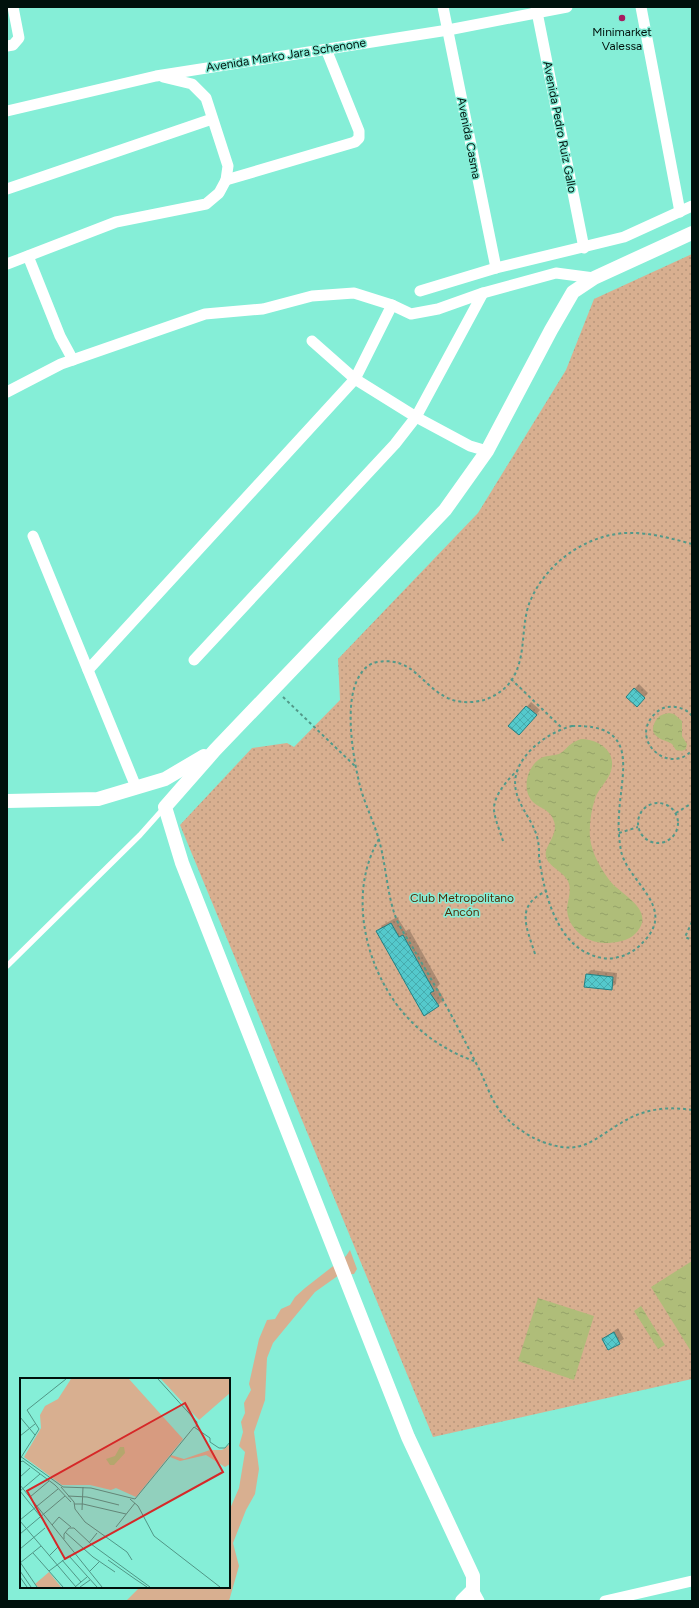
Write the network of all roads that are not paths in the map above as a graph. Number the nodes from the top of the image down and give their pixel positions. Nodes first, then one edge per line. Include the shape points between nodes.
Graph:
1 (13, 7) edge
2 (443, 7) edge
3 (567, 7) edge
4 (641, 7) edge
5 (537, 10) edge
6 (448, 30) junction
7 (12, 44) edge
8 (326, 49) junction
9 (156, 76) junction
10 (7, 111) edge
11 (212, 119) junction
12 (226, 180) junction
13 (7, 189) edge
14 (692, 206) edge
15 (680, 212) junction
16 (692, 233) edge
17 (584, 248) junction
18 (28, 256) junction
19 (7, 264) edge
20 (496, 268) junction
21 (594, 278) junction
22 (420, 291) dead end
23 (483, 293) junction
24 (392, 305) junction
25 (312, 341) dead end
26 (73, 360) junction
27 (355, 379) junction
28 (7, 392) edge
29 (416, 417) junction
30 (487, 451) junction
31 (33, 536) dead end
32 (194, 660) dead end
33 (88, 670) junction
34 (215, 750) junction
35 (136, 787) junction
36 (7, 801) edge
37 (165, 807) junction
38 (7, 966) edge
39 (692, 1581) edge
40 (476, 1596) edge
41 (462, 1601) edge
42 (605, 1601) edge

1 - 7 street via 18,38
2 - 6 street, Avenida Casma
3 - 5 street, Avenida Marko Jara Schenone
4 - 15 street
5 - 6 street, Avenida Marko Jara Schenone
5 - 17 street, Avenida Pedro Ruiz Gallo
6 - 8 street, Avenida Marko Jara Schenone
6 - 20 street, Avenida Casma
8 - 9 street, Avenida Marko Jara Schenone
8 - 12 street via 359,131 359,138 355,142
9 - 10 street, Avenida Marko Jara Schenone
9 - 11 street via 192,84 206,98
11 - 12 street via 228,166
11 - 13 street
12 - 18 street via 219,193 206,204 116,222
14 - 15 street
15 - 17 street via 624,237
16 - 21 street
17 - 20 street
18 - 19 street
18 - 26 street via 60,336
20 - 22 street
21 - 23 street via 556,273
21 - 30 street via 573,292
23 - 24 street via 438,309 411,314
23 - 29 street
24 - 26 street via 354,293 312,296 263,309 204,314
24 - 27 street
25 - 27 street
26 - 28 street
27 - 29 street
27 - 33 street
29 - 30 street via 470,446
29 - 32 street via 395,444
30 - 34 street via 445,510
31 - 33 street
33 - 35 street
34 - 35 street via 164,779
34 - 37 street
35 - 36 street via 98,799
37 - 38 lane
37 - 40 street via 182,863 408,1437 473,1576
39 - 42 street
40 - 41 street

